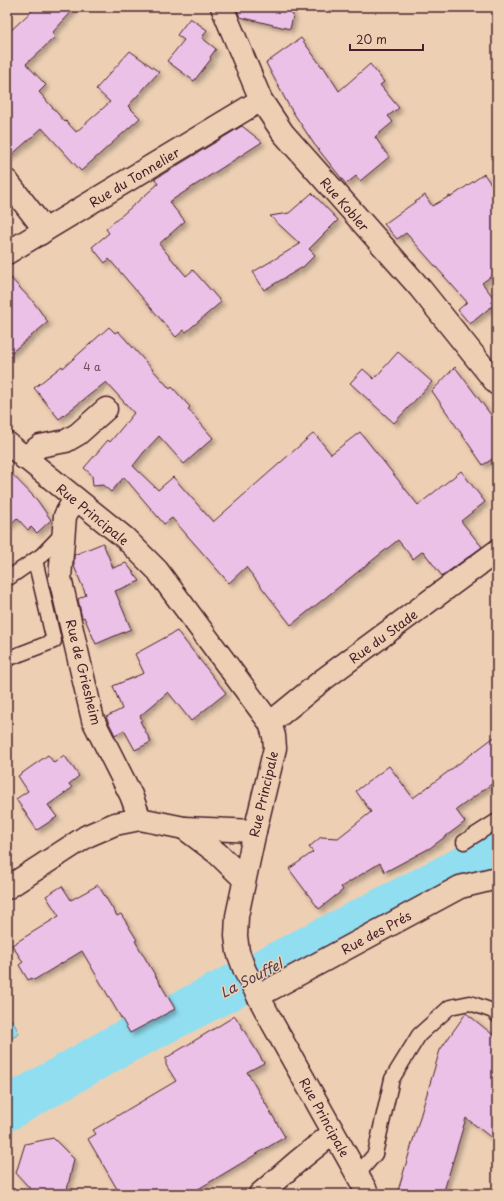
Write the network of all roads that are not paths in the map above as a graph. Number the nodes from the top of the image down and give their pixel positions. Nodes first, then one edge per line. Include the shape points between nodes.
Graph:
1 (222, 7) edge
2 (261, 100) junction
3 (7, 181) edge
4 (40, 234) junction
5 (7, 253) edge
6 (497, 384) edge
7 (106, 409) dead end
8 (7, 443) edge
9 (24, 458) junction
10 (75, 498) junction
11 (64, 532) junction
12 (497, 551) edge
13 (35, 560) junction
14 (7, 580) edge
15 (7, 658) edge
16 (270, 723) junction
17 (140, 819) junction
18 (497, 821) edge
19 (184, 828) junction
20 (255, 831) junction
21 (464, 842) dead end
22 (244, 878) junction
23 (497, 878) edge
24 (7, 888) edge
25 (258, 996) junction
26 (497, 1015) edge
27 (333, 1133) junction
28 (357, 1175) junction
29 (260, 1194) edge
30 (368, 1194) edge

1 - 2 street, Rue Kobler
2 - 4 street, Rue du Tonnelier
2 - 6 street, Rue Kobler via 283,133 420,288
3 - 4 street via 45,230
4 - 5 street, Rue du Tonnelier
7 - 9 street via 78,434 66,441 40,446
8 - 9 street, Rue Principale
9 - 10 street, Rue Principale
10 - 11 street, Rue de Griesheim via 65,516
10 - 16 street, Rue Principale via 125,538 157,570
11 - 13 lane
11 - 17 street, Rue de Griesheim via 60,578 93,720 131,795
12 - 16 street, Rue du Stade via 324,679
13 - 14 lane
13 - 15 lane via 54,641
16 - 20 street, Rue Principale via 275,748
17 - 19 street
17 - 24 street via 115,824 88,836
18 - 21 lane
19 - 20 street
19 - 22 street
20 - 22 street, Rue Principale
22 - 25 street, Rue Principale via 236,936 238,952
23 - 25 street, Rue des Prés via 460,887
25 - 27 street, Rue Principale
26 - 28 lane via 493,1011 470,1003 450,1007 419,1035 392,1078 375,1154
27 - 28 street, Rue Principale
27 - 29 street
28 - 30 street, Rue Principale

